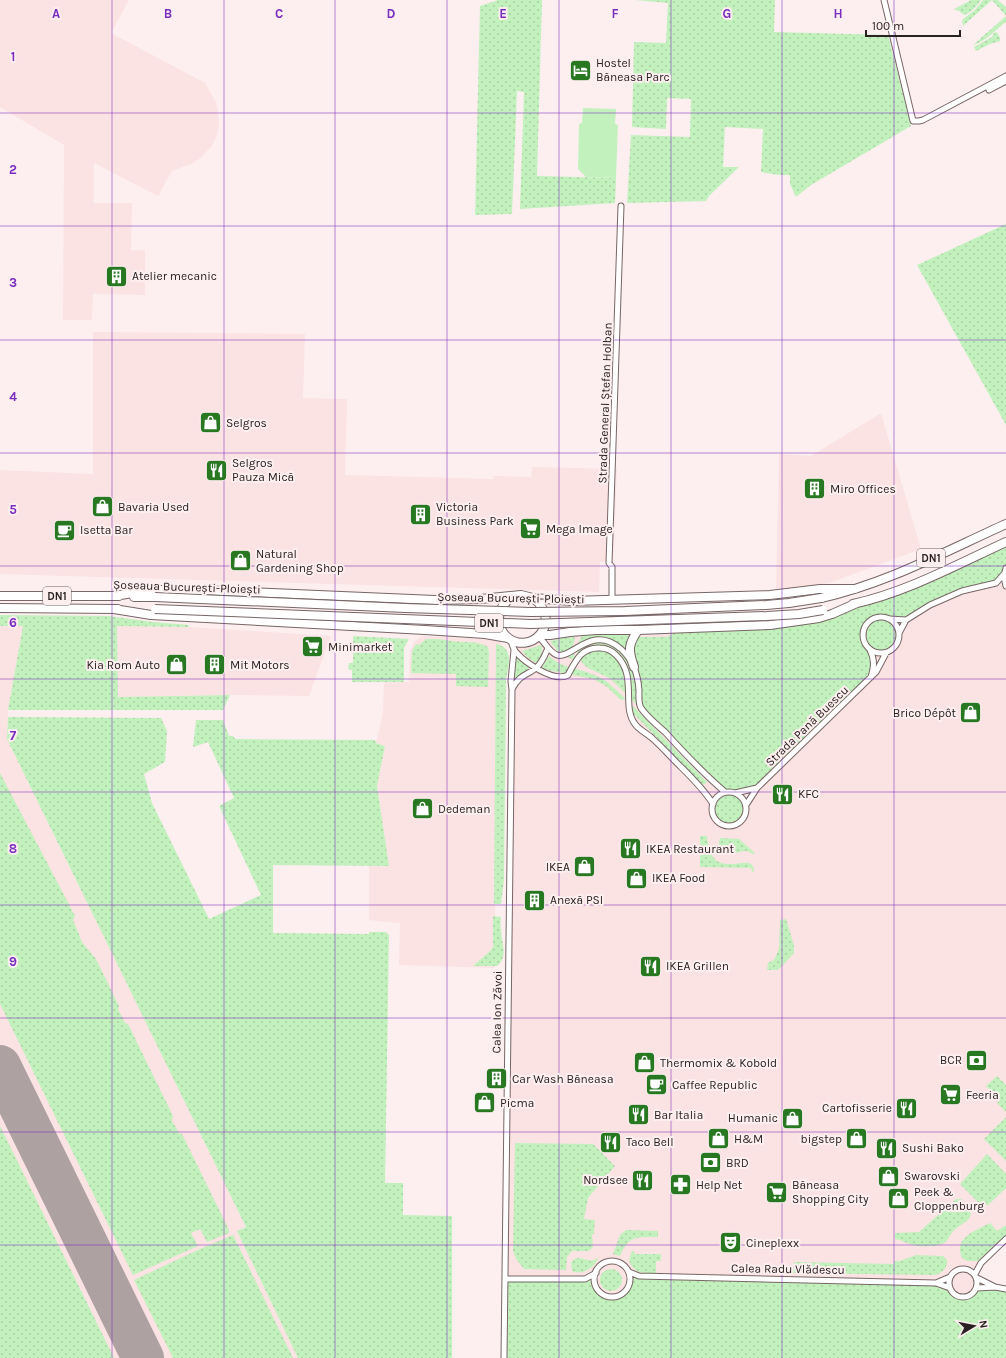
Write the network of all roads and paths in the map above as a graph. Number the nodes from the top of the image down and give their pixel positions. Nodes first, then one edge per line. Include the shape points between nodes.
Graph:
1 (884, 0) edge
2 (1006, 76) edge
3 (1006, 81) edge
4 (989, 90) dead end
5 (621, 206) dead end
6 (1006, 524) edge
7 (1006, 542) edge
8 (1006, 568) edge
9 (1004, 574) junction
10 (996, 583) junction
11 (1006, 586) edge
12 (855, 589) junction
13 (0, 596) edge
14 (114, 596) junction
15 (514, 597) junction
16 (533, 598) junction
17 (612, 600) junction
18 (857, 603) junction
19 (0, 608) edge
20 (114, 609) junction
21 (890, 619) junction
22 (906, 620) junction
23 (638, 630) junction
24 (899, 633) junction
25 (509, 638) junction
26 (543, 639) junction
27 (514, 650) junction
28 (870, 650) junction
29 (886, 653) junction
30 (634, 667) junction
31 (536, 668) junction
32 (870, 678) junction
33 (512, 690) junction
34 (757, 788) junction
35 (725, 792) junction
36 (735, 793) junction
37 (713, 804) junction
38 (746, 804) junction
39 (1006, 1239) edge
40 (981, 1263) junction
41 (969, 1269) junction
42 (629, 1272) junction
43 (596, 1273) junction
44 (639, 1276) junction
45 (976, 1276) junction
46 (950, 1277) junction
47 (585, 1278) junction
48 (505, 1279) junction
49 (630, 1282) junction
50 (936, 1283) junction
51 (596, 1286) junction
52 (995, 1287) junction
53 (950, 1288) junction
54 (977, 1288) junction
55 (1006, 1289) edge
56 (504, 1358) edge

1 - 2 street via 913,121 923,120
3 - 4 street
5 - 17 street, Strada General Ștefan Holban via 609,563 612,567
6 - 12 highway, Șoseaua București-Ploiești / DN1 via 923,562
7 - 18 highway, Șoseaua București-Ploiești / DN1 via 903,588
8 - 9 street
9 - 10 street
9 - 11 street
10 - 11 street
10 - 22 street via 944,598
12 - 14 highway, Șoseaua București-Ploiești / DN1, bridge via 790,603 586,612 397,608
12 - 17 highway, DN1 via 820,589 770,595
13 - 14 highway, Șoseaua București-Ploiești / DN1
14 - 15 highway, DN1 via 159,590 435,600
15 - 16 highway, DN1
15 - 25 highway, DN1 via 505,602 499,616 499,626
16 - 17 highway, DN1 via 571,601
16 - 26 highway via 541,605 545,614
18 - 20 highway, Șoseaua București-Ploiești / DN1, bridge via 823,610 767,616 531,624
18 - 23 highway, DN1 via 832,614 797,622
19 - 20 highway, Șoseaua București-Ploiești / DN1
20 - 25 highway, DN1 via 151,615 425,630
21 - 22 street
21 - 24 street via 895,622
21 - 28 street via 883,616 868,621 862,633 865,645
22 - 24 street
23 - 26 highway, DN1 via 587,630
23 - 30 highway via 630,643
24 - 29 street via 898,643
25 - 26 highway, DN1 via 519,642
25 - 27 street
26 - 30 street via 560,656 584,643 611,642 622,650
26 - 31 street via 542,660
27 - 31 street
27 - 33 street, Calea Ion Zăvoi
28 - 29 street
28 - 32 street via 874,660
29 - 32 street, Strada Pană Buescu via 879,669
30 - 35 street via 641,709
31 - 33 street via 520,678
31 - 37 street via 565,677 584,651 602,648 614,653 619,657 627,673 630,710 634,724 654,740 703,789
32 - 34 street, Strada Pană Buescu
33 - 48 street, Calea Ion Zăvoi
34 - 36 street
34 - 38 street, Strada Pană Buescu
35 - 36 street
35 - 37 street via 717,797
36 - 38 street via 744,799
37 - 38 street via 716,820 731,826 739,824 745,817
39 - 40 street
40 - 41 street
40 - 45 street
41 - 45 street
41 - 46 street via 956,1270
42 - 43 street via 622,1264 613,1261 603,1264
42 - 44 street, Calea Radu Vlădescu
42 - 49 street
43 - 47 street
43 - 51 street
44 - 49 street
44 - 50 street, Calea Radu Vlădescu
45 - 52 street
45 - 54 street
46 - 50 street, Calea Radu Vlădescu
46 - 53 street
47 - 48 street
47 - 51 street
48 - 56 street, Calea Ion Zăvoi
49 - 51 street via 624,1293 614,1296 604,1294
50 - 53 street, Calea Radu Vlădescu
52 - 54 street
52 - 55 street
53 - 54 street via 956,1295 964,1297 971,1295

